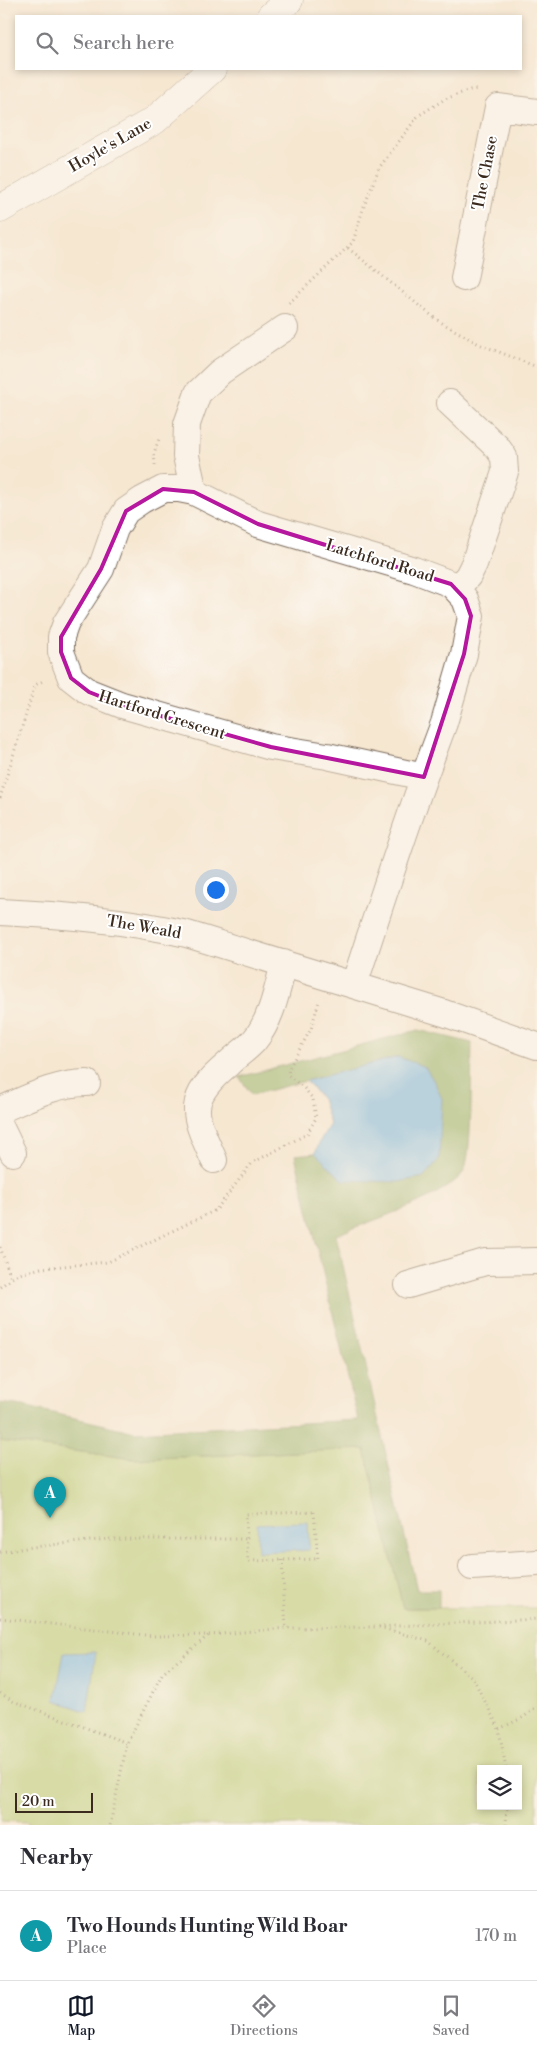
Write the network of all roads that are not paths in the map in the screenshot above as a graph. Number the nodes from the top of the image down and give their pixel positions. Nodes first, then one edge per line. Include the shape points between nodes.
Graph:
1 (289, 0) edge
2 (272, 15) edge
3 (211, 70) edge
4 (537, 112) edge
5 (0, 210) edge
6 (464, 278) dead end
7 (284, 318) road end
8 (450, 403) dead end
9 (194, 492) junction
10 (456, 589) junction
11 (424, 777) junction
12 (0, 912) edge
13 (284, 963) junction
14 (354, 985) junction
15 (537, 1046) edge
16 (87, 1083) dead end
17 (0, 1110) edge
18 (0, 1126) edge
19 (13, 1154) dead end
20 (214, 1160) dead end
21 (537, 1260) edge
22 (408, 1285) dead end
23 (537, 1562) edge
24 (472, 1567) dead end

1 - 2 street
3 - 5 street, Hoyle's Lane via 155,120
4 - 6 street, The Chase via 498,106
7 - 9 street via 198,393 187,424 186,448
8 - 10 street via 498,447 504,457 505,472 474,564
9 - 10 street, Latchford Road via 258,524 414,570
9 - 11 street, Hartford Crescent via 163,489 126,512 101,568 61,636 61,652 71,678 88,692 122,706 271,747
10 - 11 street via 465,599 471,616 464,654
11 - 14 street
12 - 13 street, The Weald via 144,924
13 - 14 street, The Weald
13 - 20 street via 269,1018 254,1041 219,1071 198,1098 198,1124
14 - 15 street, The Weald
16 - 17 street via 52,1088
18 - 19 street
21 - 22 street via 485,1262
23 - 24 street

